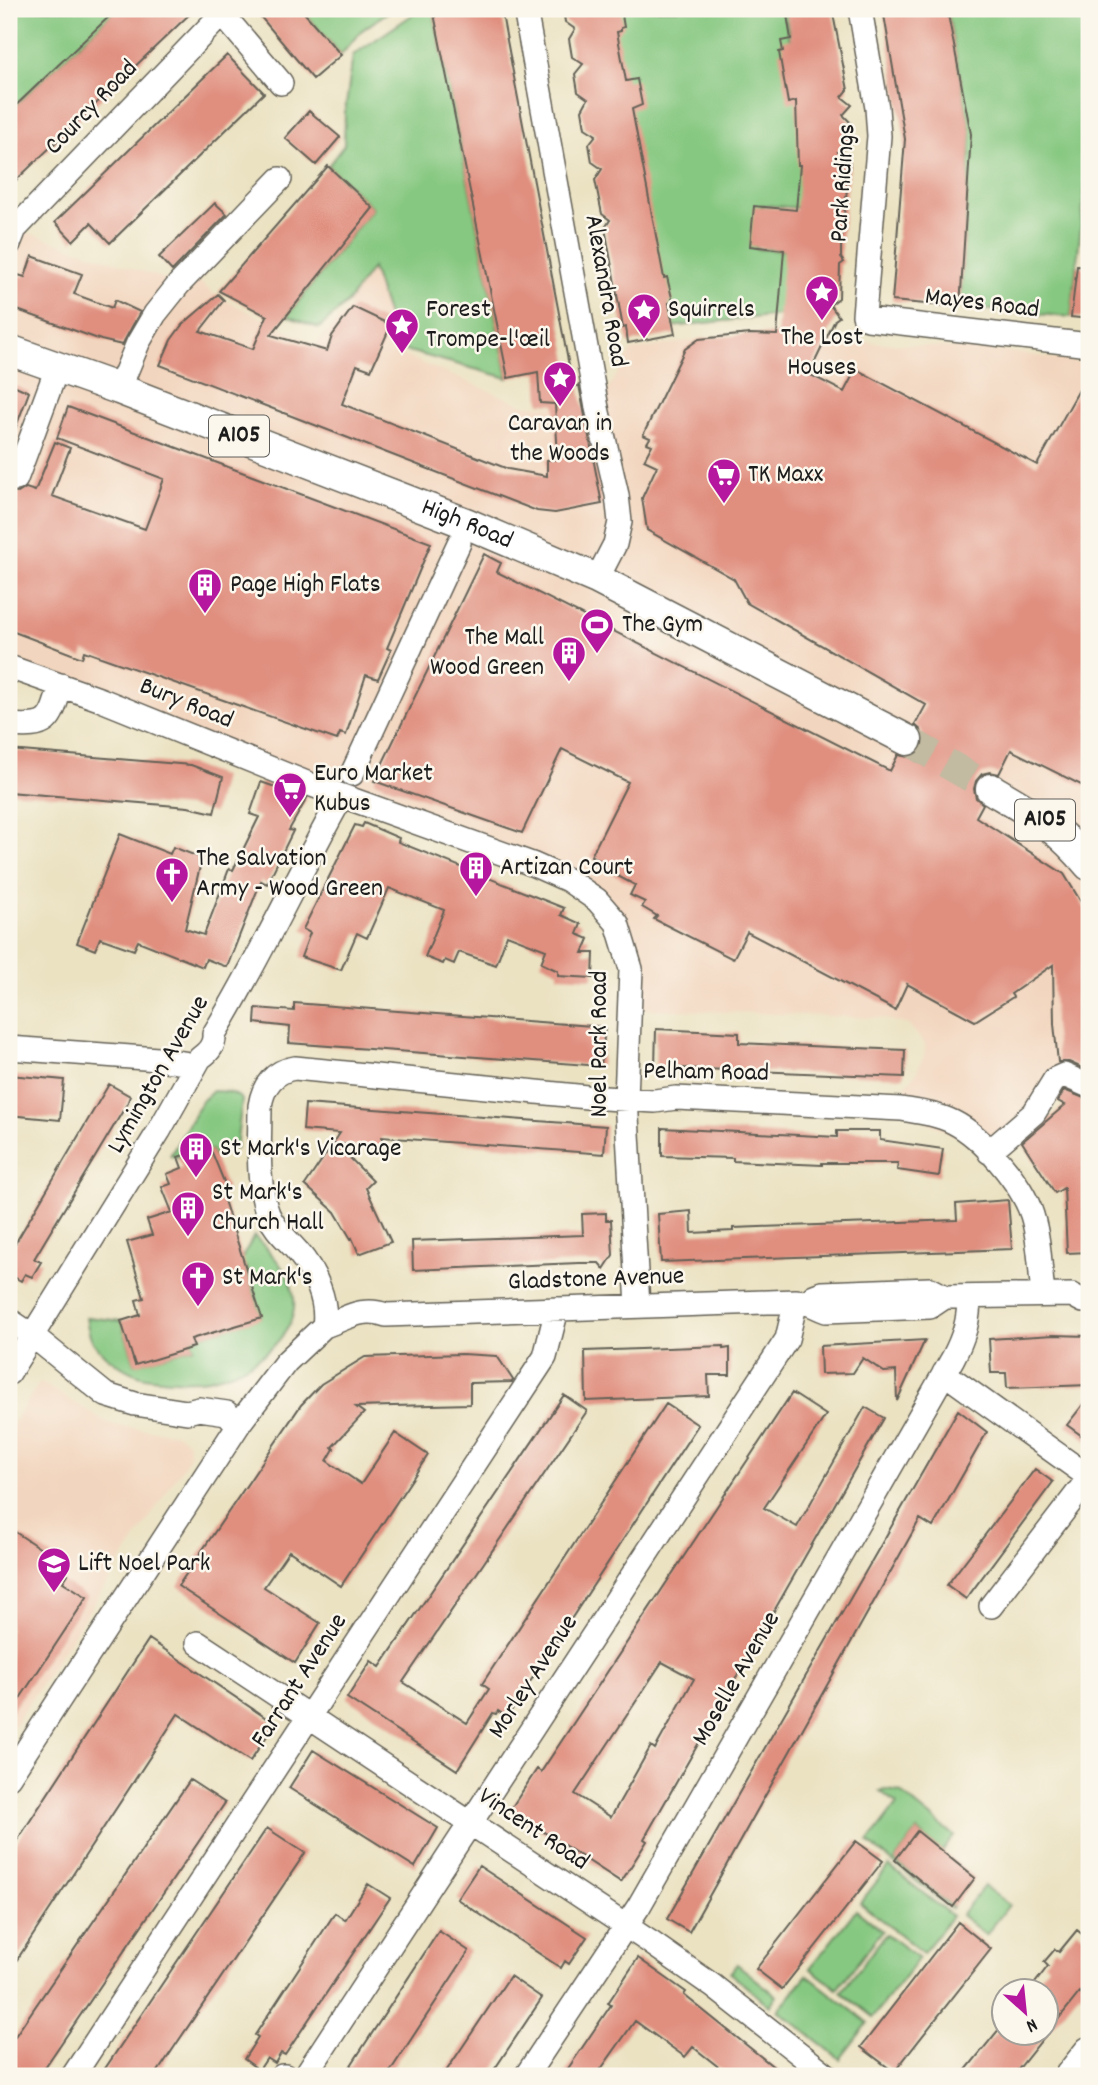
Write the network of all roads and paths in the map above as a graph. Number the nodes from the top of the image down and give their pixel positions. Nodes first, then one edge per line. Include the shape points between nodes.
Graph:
1 (525, 9) edge
2 (860, 9) edge
3 (219, 12) edge
4 (281, 83) dead end
5 (280, 179) dead end
6 (9, 244) edge
7 (868, 319) joint
8 (1089, 345) edge
9 (9, 351) edge
10 (57, 368) junction
11 (119, 389) junction
12 (16, 479) dead end
13 (459, 543) dead end
14 (597, 579) junction
15 (9, 667) edge
16 (61, 685) junction
17 (9, 725) edge
18 (907, 740) tunnel mouth
19 (352, 774) dead end
20 (991, 789) tunnel mouth
21 (342, 796) junction
22 (1089, 865) edge
23 (9, 1048) edge
24 (196, 1065) junction
25 (1089, 1086) edge
26 (626, 1099) junction
27 (989, 1152) junction
28 (1083, 1294) edge
29 (1043, 1295) junction
30 (969, 1297) junction
31 (802, 1301) junction
32 (638, 1306) junction
33 (557, 1308) junction
34 (9, 1320) edge
35 (324, 1326) junction
36 (33, 1336) junction
37 (9, 1373) edge
38 (944, 1373) junction
39 (238, 1421) junction
40 (1089, 1478) edge
41 (991, 1606) dead end
42 (198, 1643) dead end
43 (310, 1718) junction
44 (9, 1777) edge
45 (472, 1823) junction
46 (626, 1926) junction
47 (1089, 2052) edge
48 (73, 2076) edge
49 (305, 2076) edge
50 (526, 2076) edge
51 (828, 2076) edge
52 (1070, 2076) edge

1 - 14 street, Alexandra Road via 617,495 620,522 615,544
2 - 7 street, Park Ridings via 879,136 863,310
3 - 4 street
3 - 6 street, Courcy Road via 15,229
5 - 11 street via 155,314
7 - 8 street, Mayes Road
9 - 10 main road, High Road / A105
10 - 11 main road, High Road / A105
10 - 12 street
11 - 14 main road, High Road / A105
13 - 19 street
14 - 18 main road, High Road / A105
15 - 16 street, Bury Road
16 - 17 street via 46,723
16 - 21 street, Bury Road
20 - 22 main road, A105 via 1048,822
21 - 24 street, Lymington Avenue via 214,1034 215,1041
21 - 26 street, Noel Park Road via 532,864 597,900 617,923 631,968
23 - 24 street
24 - 36 street, Lymington Avenue
25 - 27 street via 1064,1075 1055,1079 1034,1113
26 - 27 street, Pelham Road via 901,1109 956,1123
26 - 32 street, Noel Park Road
26 - 35 street, Pelham Road via 295,1068 278,1073 262,1091 260,1106 264,1201 279,1234 299,1253 314,1279 323,1299
27 - 29 street, Pelham Road via 1023,1195 1031,1214
28 - 29 street, Gladstone Avenue
29 - 30 street, Gladstone Avenue
30 - 31 street, Gladstone Avenue via 945,1297 930,1289 822,1293
30 - 38 street, Moselle Avenue via 964,1337
31 - 32 street, Gladstone Avenue
31 - 45 street, Morley Avenue via 787,1339
32 - 33 street, Gladstone Avenue
33 - 35 street, Gladstone Avenue via 386,1315 374,1321 351,1318
33 - 43 street, Farrant Avenue via 545,1357
34 - 36 street
35 - 39 street via 286,1362
36 - 37 street, Lymington Avenue
36 - 39 street via 106,1395 187,1412 227,1413
38 - 40 street
38 - 46 street, Moselle Avenue
39 - 44 street
40 - 41 street
42 - 43 street, Vincent Road
43 - 45 street, Vincent Road
43 - 48 street, Farrant Avenue
45 - 46 street, Vincent Road
45 - 49 street, Morley Avenue
46 - 50 street, Moselle Avenue
46 - 51 street, Vincent Road via 713,1986
47 - 52 main road

